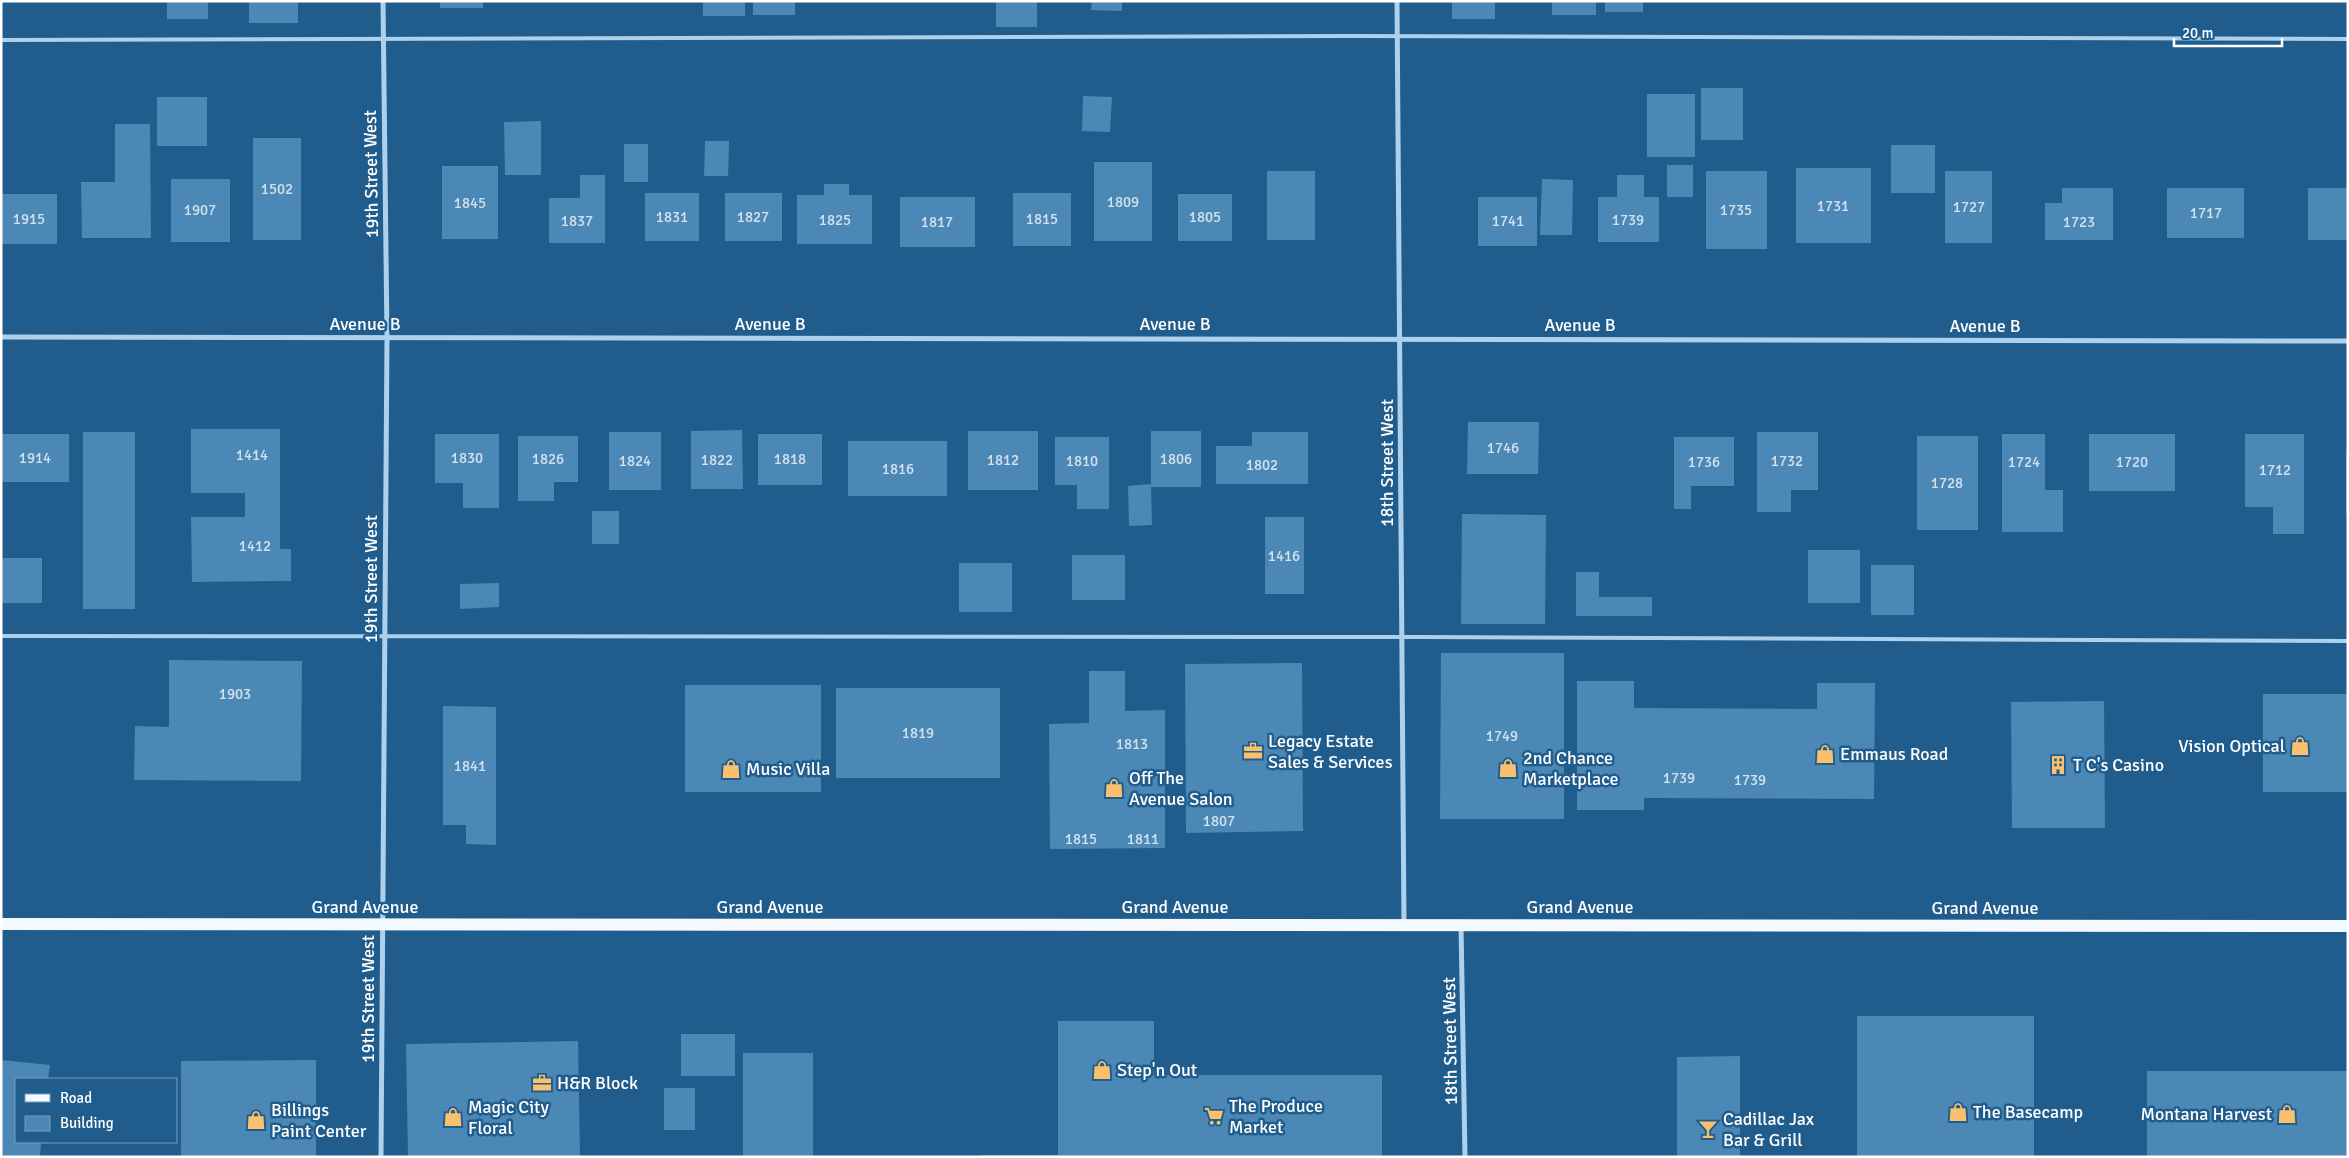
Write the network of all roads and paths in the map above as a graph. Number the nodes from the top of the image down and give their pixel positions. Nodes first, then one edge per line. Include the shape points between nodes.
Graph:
1 (382, 1) edge
2 (1397, 1) edge
3 (1397, 36) junction
4 (2348, 39) edge
5 (1, 40) edge
6 (383, 40) junction
7 (1, 337) edge
8 (387, 338) junction
9 (1400, 338) junction
10 (2348, 341) edge
11 (1, 636) edge
12 (384, 637) junction
13 (1402, 637) junction
14 (2348, 641) edge
15 (1, 924) edge
16 (382, 924) junction
17 (1404, 924) junction
18 (1461, 924) junction
19 (2348, 926) edge
20 (381, 1157) edge
21 (1466, 1157) edge

1 - 6 street, 19th Street West
2 - 3 street, 18th Street West
3 - 4 lane
3 - 6 lane
3 - 9 street, 18th Street West
5 - 6 lane
6 - 8 street, 19th Street West
7 - 8 street, Avenue B
8 - 9 street, Avenue B
8 - 12 street, 19th Street West
9 - 10 street, Avenue B
9 - 13 street, 18th Street West
11 - 12 lane
12 - 13 lane
12 - 16 street, 19th Street West
13 - 14 lane
13 - 17 street, 18th Street West
15 - 16 main road, Grand Avenue
16 - 17 main road, Grand Avenue
16 - 20 street, 19th Street West
17 - 18 main road, Grand Avenue
18 - 19 main road, Grand Avenue
18 - 21 street, 18th Street West

